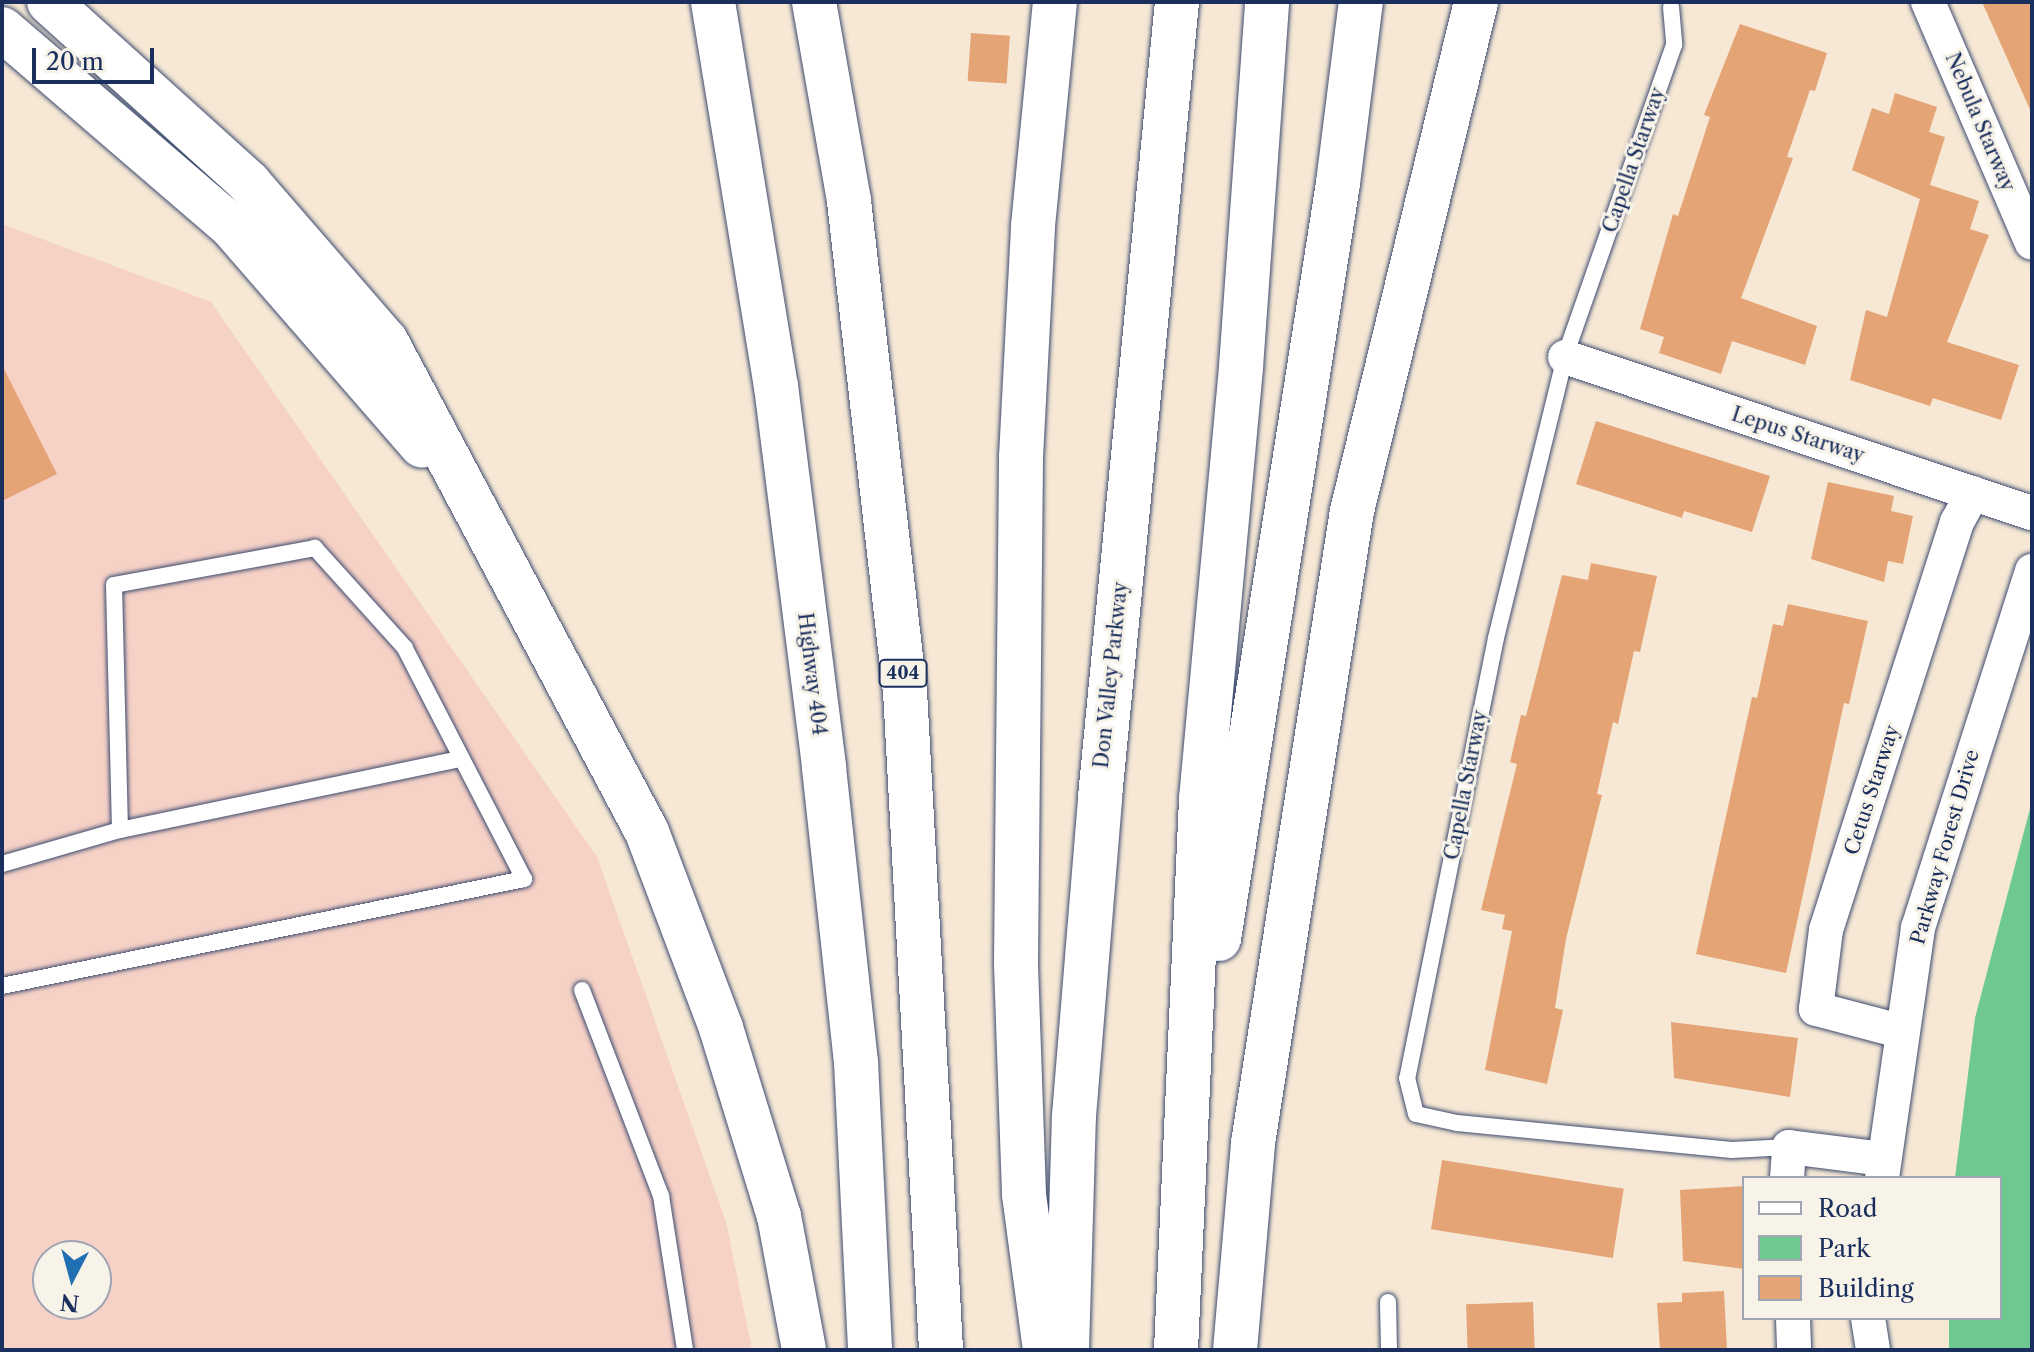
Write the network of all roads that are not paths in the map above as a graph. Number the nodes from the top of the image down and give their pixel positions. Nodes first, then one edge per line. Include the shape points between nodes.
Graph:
1 (49, 2) edge
2 (713, 2) edge
3 (814, 2) edge
4 (1055, 2) edge
5 (1177, 2) edge
6 (1267, 2) edge
7 (1361, 2) edge
8 (1476, 2) edge
9 (1928, 2) edge
10 (1671, 7) dead end
11 (2, 29) edge
12 (2032, 243) edge
13 (1565, 357) junction
14 (1973, 493) junction
15 (2032, 513) edge
16 (2032, 571) edge
17 (524, 596) junction
18 (460, 759) junction
19 (120, 830) junction
20 (2, 864) edge
21 (2, 986) edge
22 (582, 990) dead end
23 (1900, 1031) junction
24 (1184, 1151) junction
25 (1788, 1163) edge
26 (1883, 1168) edge
27 (1388, 1302) dead end
28 (1793, 1320) edge
29 (1868, 1320) edge
30 (685, 1350) edge
31 (804, 1350) edge
32 (870, 1350) edge
33 (941, 1350) edge
34 (1045, 1350) edge
35 (1067, 1350) edge
36 (1176, 1350) edge
37 (1235, 1350) edge
38 (1389, 1350) edge
39 (1794, 1350) edge
40 (1873, 1350) edge

1 - 17 highway via 249,183 386,341
2 - 32 highway, Highway 404 via 776,386 826,784 856,1062
3 - 33 highway, 404 via 849,201 905,691
4 - 34 highway via 1033,226 1021,457 1016,947 1024,1194
5 - 35 highway, Don Valley Parkway via 1100,797 1074,1116
6 - 24 highway via 1241,367 1201,799
7 - 24 highway via 1338,183
8 - 37 highway via 1352,511 1253,1143
9 - 12 street, Nebula Starway
10 - 13 lane, Capella Starway via 1674,45
11 - 17 highway via 231,226 430,454
13 - 14 street, Lepus Starway
13 - 25 lane, Capella Starway via 1496,638 1407,1078 1416,1114 1457,1123 1732,1150
14 - 15 street, Lepus Starway
14 - 23 street, Cetus Starway via 1957,522 1826,930 1816,1009
16 - 23 street, Parkway Forest Drive via 1918,928
17 - 31 highway via 647,832 721,1028 779,1216
18 - 19 lane
18 - 19 lane via 405,648 315,548 114,585
18 - 21 lane via 524,879
19 - 20 lane
22 - 30 lane via 661,1196
23 - 26 street, Parkway Forest Drive
24 - 36 highway
25 - 26 street, Capella Starway
27 - 38 lane
28 - 39 street
29 - 40 street

